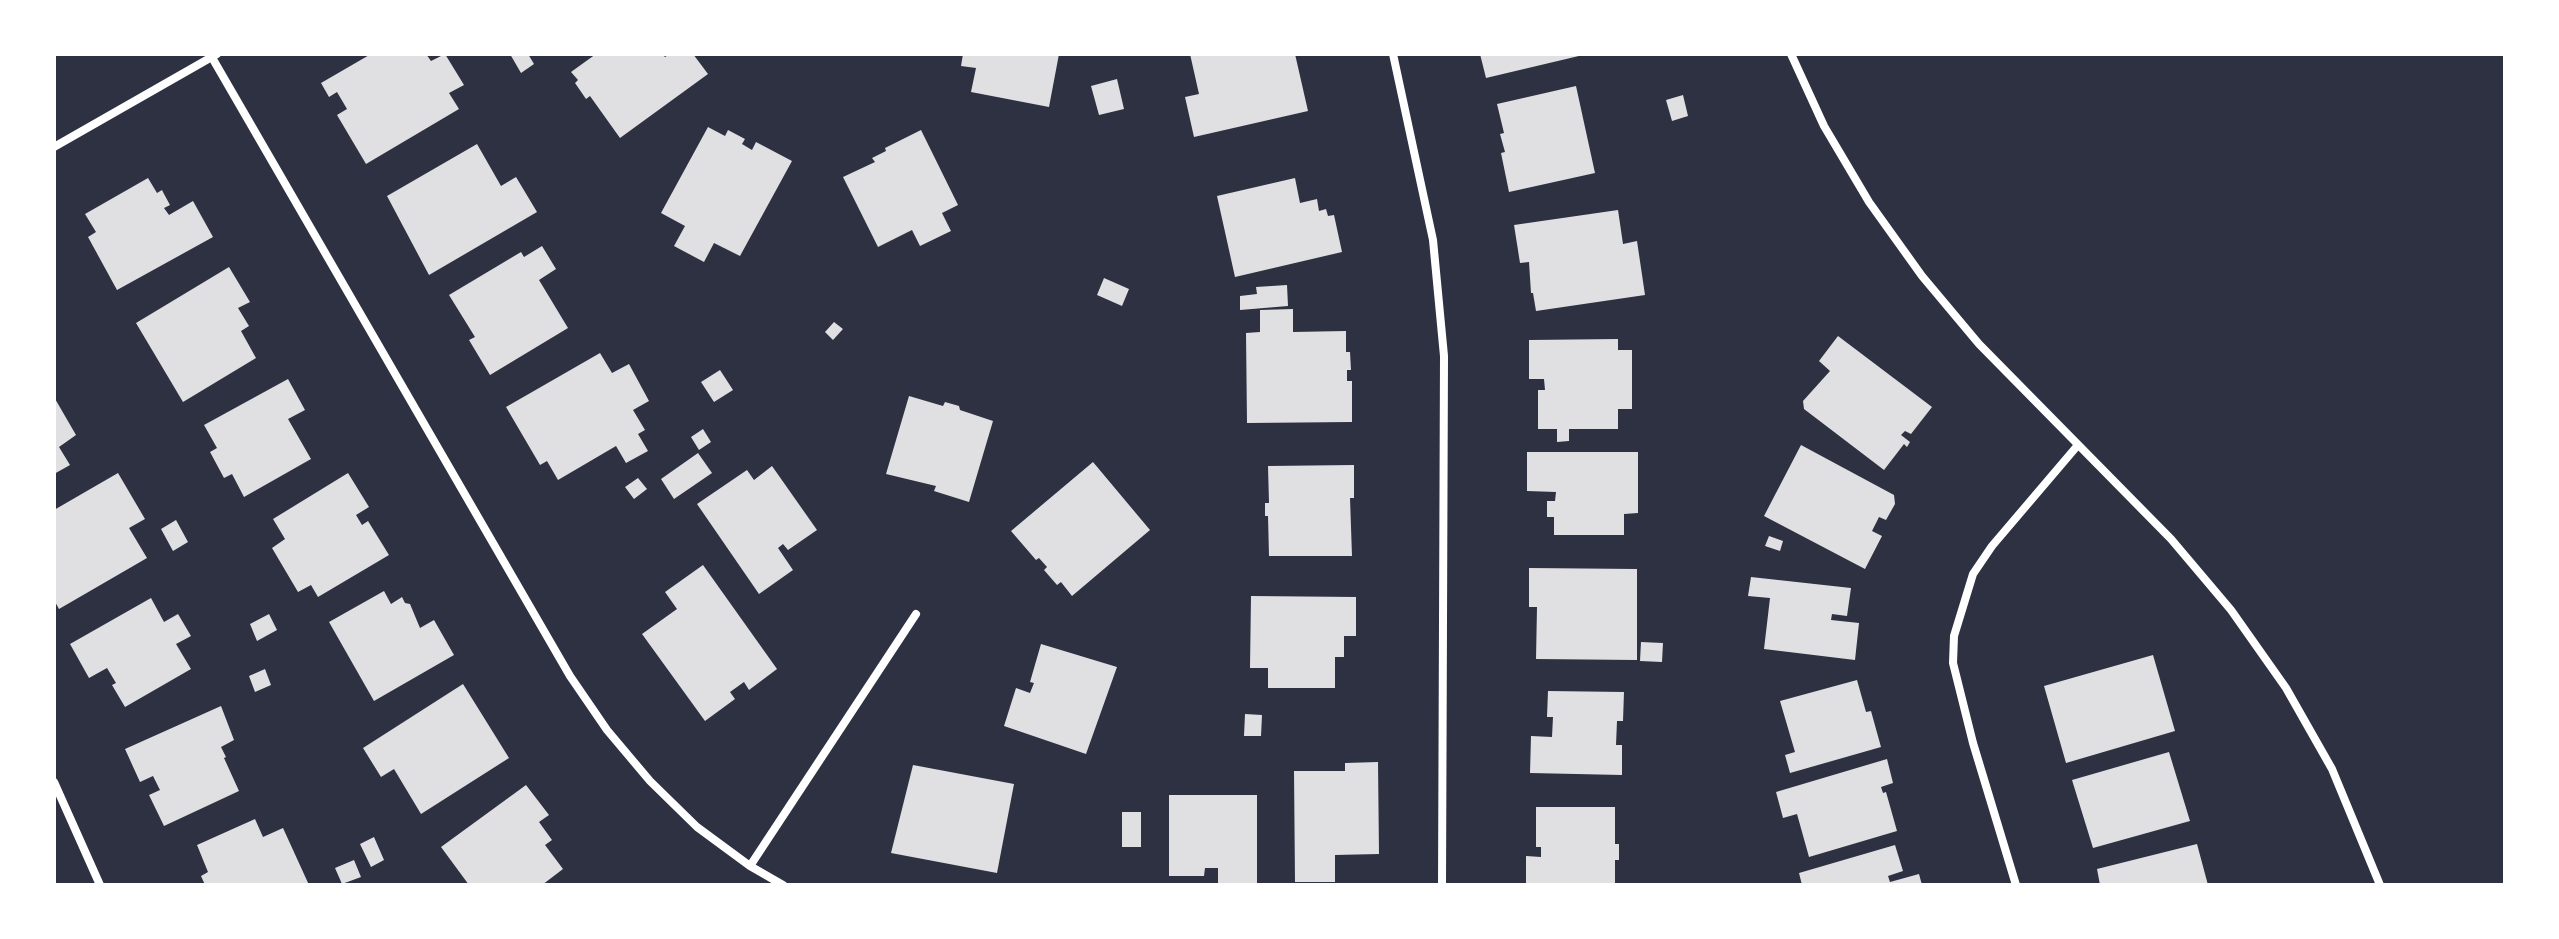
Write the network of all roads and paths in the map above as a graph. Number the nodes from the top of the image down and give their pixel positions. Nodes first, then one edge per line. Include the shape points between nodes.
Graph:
1 (1393, 54) edge
2 (1791, 54) edge
3 (213, 55) edge
4 (54, 147) edge
5 (2078, 445) junction
6 (916, 614) dead end
7 (54, 782) edge
8 (750, 866) junction
9 (100, 885) edge
10 (783, 885) edge
11 (1442, 885) edge
12 (2016, 885) edge
13 (2380, 885) edge

1 - 11 street via 1433,240 1444,356
2 - 5 street via 1824,126 1922,276 1979,344
3 - 4 street
3 - 8 street via 570,676 650,781 697,827
5 - 12 street via 1973,574 1954,636 1953,663
5 - 13 street via 2171,539 2231,610 2286,688 2332,769
6 - 8 street
7 - 9 street
8 - 10 street

